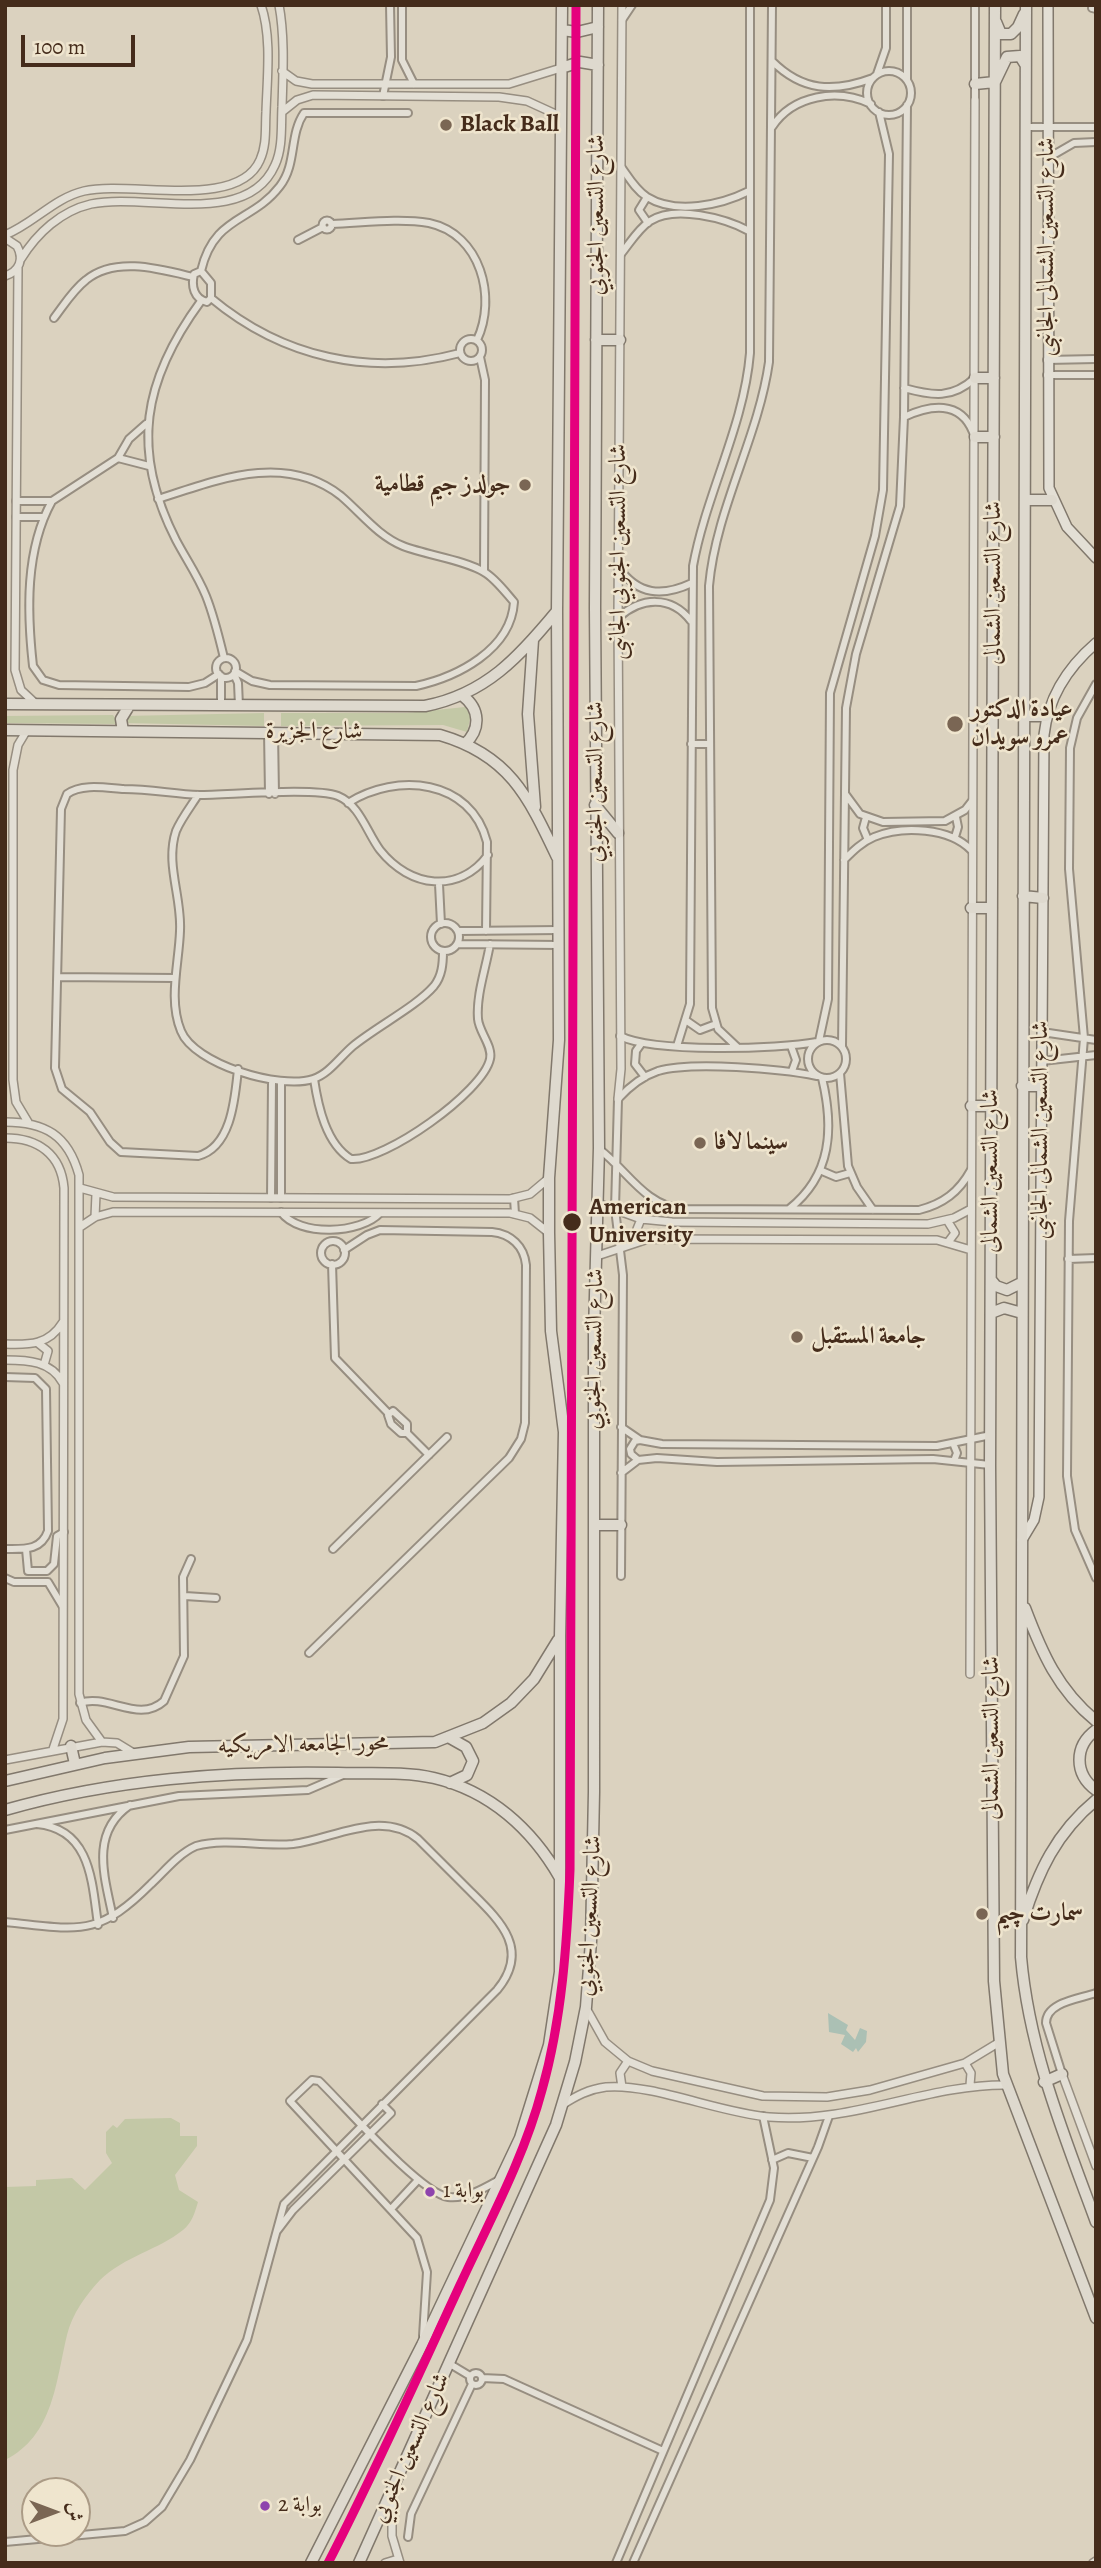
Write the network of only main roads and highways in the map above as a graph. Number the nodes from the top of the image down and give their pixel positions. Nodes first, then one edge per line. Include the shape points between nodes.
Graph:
1 (562, 5) edge
2 (598, 5) edge
3 (995, 5) edge
4 (1048, 5) edge
5 (1026, 6) edge
6 (995, 18) junction
7 (598, 27) junction
8 (562, 30) junction
9 (598, 65) junction
10 (561, 68) junction
11 (1026, 68) junction
12 (995, 82) junction
13 (975, 84) road end
14 (596, 340) junction
15 (620, 340) road end
16 (975, 378) road end
17 (994, 378) junction
18 (975, 437) road end
19 (994, 437) junction
20 (1025, 500) junction
21 (1052, 500) junction
22 (1096, 558) edge
23 (557, 611) junction
24 (533, 640) junction
25 (1096, 643) edge
26 (463, 696) junction
27 (5, 704) edge
28 (129, 706) junction
29 (1024, 716) junction
30 (1046, 716) junction
31 (5, 730) edge
32 (123, 731) junction
33 (466, 744) junction
34 (596, 805) junction
35 (536, 812) junction
36 (618, 833) road end
37 (559, 862) junction
38 (1023, 897) junction
39 (1042, 898) junction
40 (971, 908) road end
41 (992, 908) junction
42 (1022, 1086) junction
43 (1041, 1086) junction
44 (971, 1106) road end
45 (992, 1106) junction
46 (991, 1280) junction
47 (1021, 1283) junction
48 (991, 1313) junction
49 (1022, 1313) junction
50 (594, 1525) junction
51 (621, 1525) road end
52 (1022, 1540) junction
53 (1023, 1601) junction
54 (559, 1636) junction
55 (1096, 1721) edge
56 (1096, 1730) edge
57 (450, 1738) junction
58 (71, 1746) road end
59 (75, 1764) junction
60 (5, 1781) edge
61 (450, 1783) junction
62 (1096, 1790) edge
63 (1096, 1800) edge
64 (5, 1810) edge
65 (560, 1879) junction
66 (1020, 1931) junction
67 (1062, 2074) road end
68 (1044, 2082) junction
69 (1094, 2211) edge
70 (1096, 2222) edge
71 (1096, 2318) edge
72 (311, 2563) edge
73 (359, 2563) edge

1 - 8 main road, شارع التسعين الجنوبي
2 - 7 main road, شارع التسعين الجنوبي
3 - 6 main road, شارع التسعين الشمالى
4 - 21 main road, شارع التسعين الشمالى الجانبى via 1047,375
5 - 6 main road via 1011,34 1001,34
5 - 11 main road, شارع التسعين الشمالى
6 - 12 main road, شارع التسعين الشمالى
7 - 8 main road via 584,32
7 - 9 main road, شارع التسعين الجنوبي
8 - 10 main road, شارع التسعين الجنوبي
9 - 10 main road via 580,62
9 - 14 main road, شارع التسعين الجنوبي
10 - 23 main road, شارع التسعين الجنوبي
11 - 12 main road via 1020,56 1007,57
11 - 20 main road, شارع التسعين الشمالى
12 - 13 main road
12 - 17 main road, شارع التسعين الشمالى
14 - 15 main road
14 - 34 main road, شارع التسعين الجنوبي
16 - 17 main road
17 - 19 main road, شارع التسعين الشمالى
18 - 19 main road
19 - 41 main road, شارع التسعين الشمالى
20 - 21 main road
20 - 29 main road, شارع التسعين الشمالى
21 - 22 main road, شارع التسعين الشمالى الجانبى via 1067,527
23 - 24 main road, شارع الجزيرة
23 - 37 main road, شارع التسعين الجنوبي
24 - 26 main road, شارع الجزيرة via 502,673
24 - 35 main road via 528,726
25 - 30 main road via 1065,677
26 - 28 main road, شارع الجزيرة via 425,706
26 - 33 main road via 477,716 475,732
27 - 28 main road, شارع الجزيرة
28 - 32 main road via 122,715
29 - 30 main road
29 - 38 main road, شارع التسعين الشمالى
30 - 39 main road, شارع التسعين الشمالى الجانبى
31 - 32 main road, شارع الجزيرة
32 - 33 main road, شارع الجزيرة via 427,732
33 - 35 main road, شارع الجزيرة via 507,772
34 - 36 main road
34 - 50 main road, شارع التسعين الجنوبي via 599,1148
35 - 37 main road, شارع الجزيرة
37 - 54 main road, شارع التسعين الجنوبي via 559,1059 549,1178 551,1331 564,1432
38 - 39 main road
38 - 42 main road, شارع التسعين الشمالى
39 - 43 main road, شارع التسعين الشمالى الجانبى
40 - 41 main road
41 - 45 main road, شارع التسعين الشمالى
42 - 43 main road
42 - 47 main road, شارع التسعين الشمالى
43 - 52 main road, شارع التسعين الشمالى الجانبى via 1039,1497 1034,1520
44 - 45 main road
45 - 46 main road, شارع التسعين الشمالى
46 - 47 main road via 1007,1290
46 - 48 main road, شارع التسعين الشمالى
47 - 49 main road, شارع التسعين الشمالى
48 - 49 main road via 1004,1308
48 - 71 main road, شارع التسعين الشمالى via 992,1919 998,2043 1007,2085
49 - 52 main road, شارع التسعين الشمالى
50 - 51 main road
50 - 73 main road, شارع التسعين الجنوبي via 594,1792 586,2007 562,2105
52 - 53 main road, شارع التسعين الشمالى
53 - 55 main road via 1056,1679
53 - 66 main road, شارع التسعين الشمالى
54 - 57 main road, محور الجامعه الامريكيه via 534,1679 511,1703
54 - 65 main road, شارع التسعين الجنوبي
56 - 62 main road via 1084,1742 1079,1760 1084,1779
57 - 59 main road, محور الجامعه الامريكيه via 420,1743 243,1744
57 - 61 main road via 466,1747 473,1760 467,1775
58 - 59 main road
59 - 60 main road, محور الجامعه الامريكيه
61 - 64 main road, محور الجامعه الامريكيه via 414,1775 256,1773 94,1789
61 - 65 main road, محور الجامعه الامريكيه via 495,1804 517,1821 534,1838
63 - 66 main road via 1068,1826 1047,1857
65 - 72 main road, شارع التسعين الجنوبي via 560,1972 549,2045 530,2110 422,2345
66 - 68 main road, شارع التسعين الشمالى via 1024,1984
67 - 68 main road
68 - 69 main road, شارع التسعين الشمالى
69 - 70 main road, شارع التسعين الشمالى

